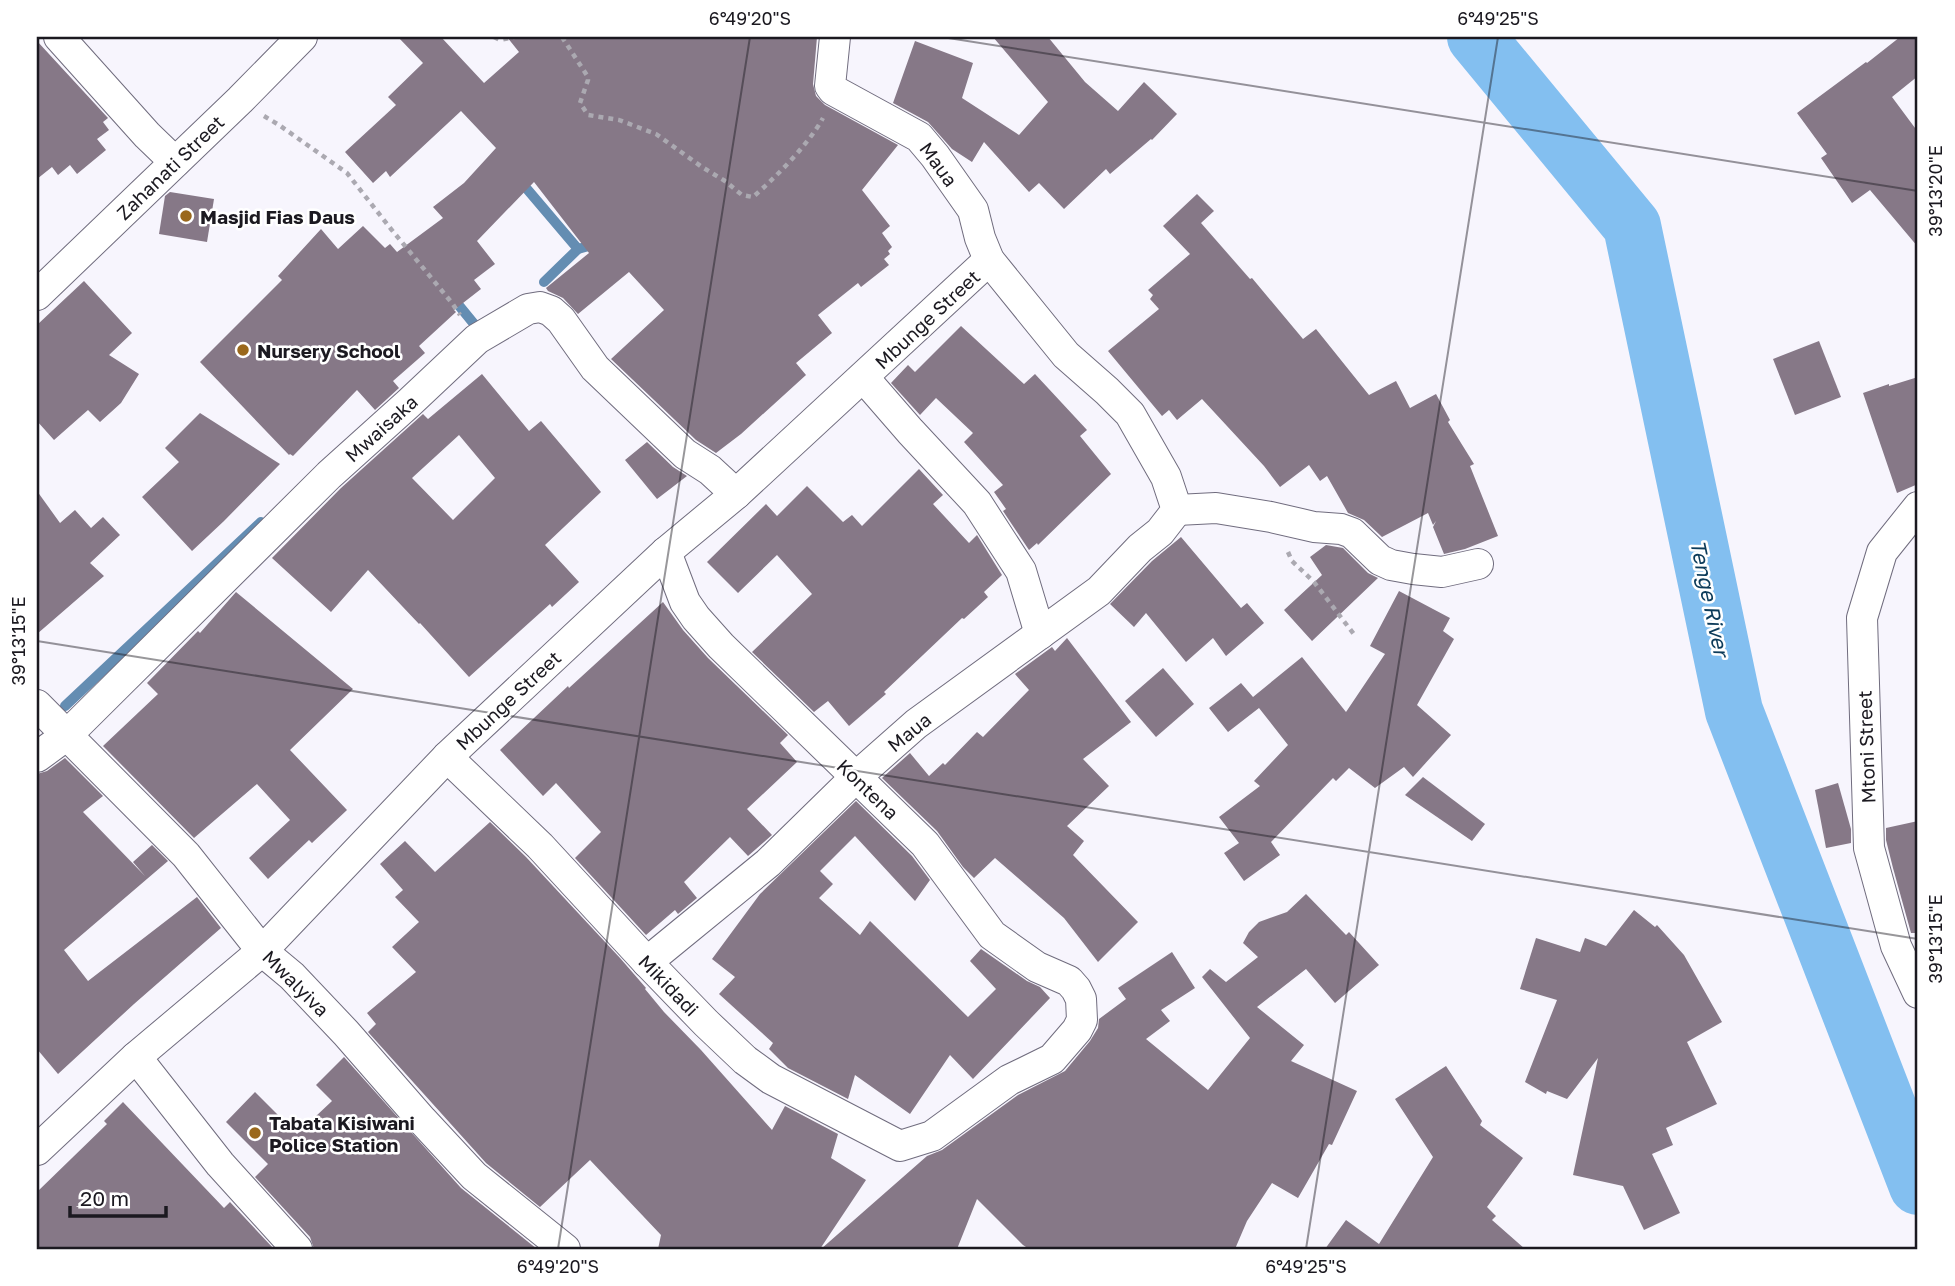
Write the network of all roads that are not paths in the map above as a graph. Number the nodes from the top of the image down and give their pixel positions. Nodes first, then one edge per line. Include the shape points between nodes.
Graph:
1 (59, 37) edge
2 (302, 37) edge
3 (835, 37) edge
4 (174, 162) junction
5 (989, 260) junction
6 (37, 295) edge
7 (863, 378) junction
8 (736, 494) junction
9 (1918, 507) edge
10 (1177, 510) junction
11 (666, 552) junction
12 (1478, 564) dead end
13 (1040, 634) junction
14 (37, 705) edge
15 (67, 735) junction
16 (37, 757) edge
17 (447, 757) junction
18 (856, 777) junction
19 (262, 951) junction
20 (647, 962) junction
21 (1918, 993) edge
22 (136, 1057) junction
23 (932, 1136) joint
24 (37, 1150) edge
25 (298, 1249) edge
26 (565, 1249) edge

1 - 4 street
2 - 4 street, Zahanati Street
3 - 5 street, Maua via 833,90 919,136 973,210
4 - 6 street, Zahanati Street
5 - 7 street, Mbunge Street
5 - 10 street, Maua via 1066,355 1130,414 1166,477
7 - 8 street, Mbunge Street
7 - 13 street via 977,503 1021,572
8 - 11 street, Mbunge Street
8 - 15 street, Mwaisaka via 685,454 595,368 551,311 528,309 477,339 328,475
9 - 21 street, Mtoni Street via 1882,552 1862,618 1869,849 1896,946
10 - 12 street via 1216,508 1341,528 1391,565 1443,572
10 - 13 street, Maua via 1099,591
11 - 17 street, Mbunge Street
11 - 18 street, Kontena via 696,618
13 - 18 street, Maua via 916,724
14 - 15 street, Mwalyiva
15 - 16 street, Mwaisaka
15 - 19 street, Mwalyiva via 186,855
17 - 19 street, Mbunge Street
17 - 20 street, Mikidadi via 540,846
18 - 20 street, Maua via 768,863
18 - 23 street, Kontena via 925,844 992,935 1037,967 1069,981 1081,999 1082,1020 1052,1059 1009,1080
19 - 22 street, Mbunge Street
19 - 26 street, Mwalyiva via 346,1033 474,1177
20 - 23 street, Mikidadi via 745,1060 771,1079 900,1146
22 - 24 street, Mbunge Street
22 - 25 street via 220,1164

